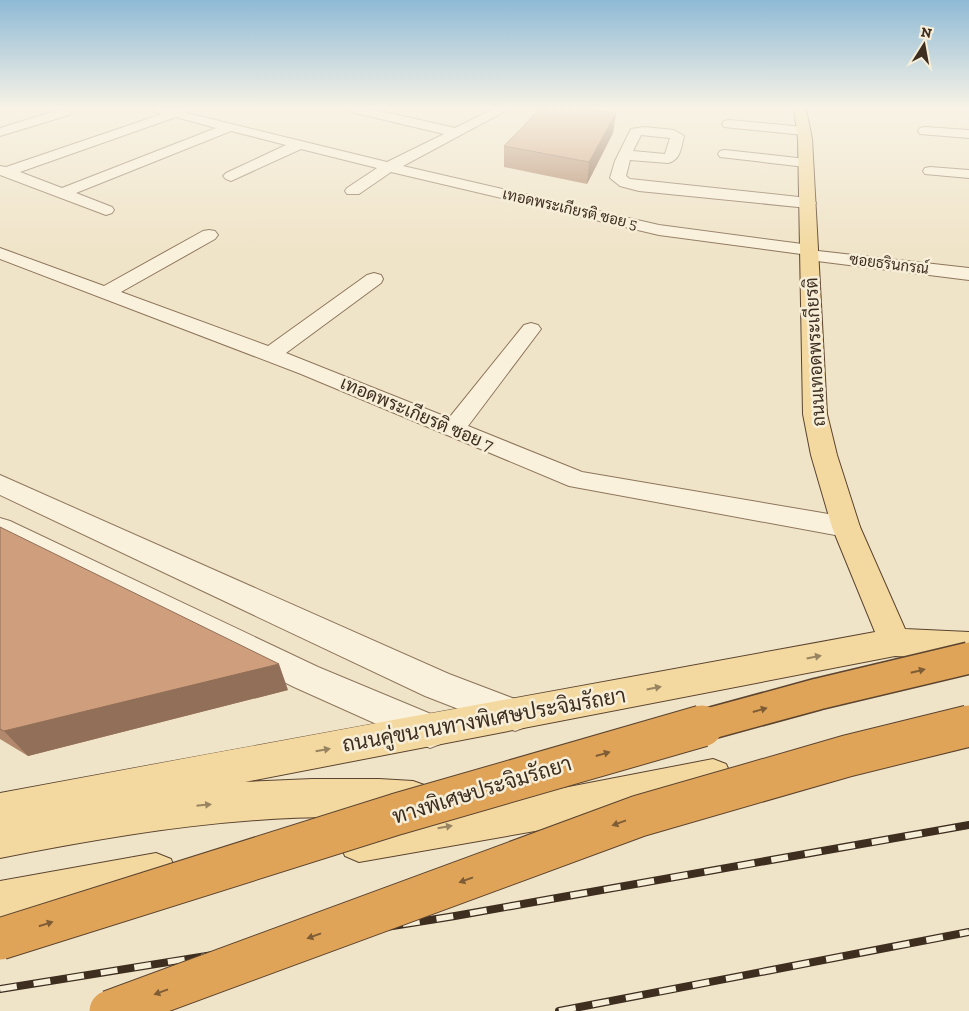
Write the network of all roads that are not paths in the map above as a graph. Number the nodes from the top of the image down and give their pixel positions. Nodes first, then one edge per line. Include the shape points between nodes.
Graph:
1 (48, 156) edge
2 (158, 156) edge
3 (274, 156) edge
4 (344, 156) edge
5 (411, 156) edge
6 (625, 156) edge
7 (745, 156) edge
8 (805, 156) edge
9 (806, 163) junction
10 (389, 167) junction
11 (3, 171) edge
12 (930, 171) dead end
13 (969, 174) edge
14 (231, 176) dead end
15 (353, 191) dead end
16 (63, 193) junction
17 (808, 203) junction
18 (106, 210) dead end
19 (209, 235) dead end
20 (0, 252) edge
21 (810, 252) junction
22 (969, 274) edge
23 (374, 279) dead end
24 (107, 292) junction
25 (531, 329) dead end
26 (271, 354) junction
27 (453, 429) junction
28 (0, 484) edge
29 (846, 527) junction
30 (0, 528) edge
31 (895, 642) junction
32 (969, 646) edge
33 (969, 658) edge
34 (969, 713) edge
35 (515, 715) junction
36 (969, 726) edge
37 (430, 731) junction
38 (558, 808) junction
39 (3, 819) edge
40 (0, 902) edge
41 (0, 939) edge
42 (110, 1011) edge

1 - 11 street
2 - 16 street
3 - 14 street
4 - 10 street, เทอดพระเกียรติ ซอย 5
5 - 10 street
6 - 17 street via 618,178 625,183
7 - 9 street
8 - 9 main road, ถนนเทอดพระเกียรติ
9 - 17 main road, ถนนเทอดพระเกียรติ
10 - 15 street
10 - 21 street, เทอดพระเกียรติ ซอย 5 via 659,230
11 - 16 street
12 - 13 street
16 - 18 street
17 - 21 main road, ถนนเทอดพระเกียรติ
19 - 24 street
20 - 24 street, เทอดพระเกียรติ ซอย 7
21 - 22 street, ซอยธรินกรณ์
21 - 29 main road, ถนนเทอดพระเกียรติ via 815,414
23 - 26 street
24 - 26 street, เทอดพระเกียรติ ซอย 7
25 - 27 street
26 - 27 street, เทอดพระเกียรติ ซอย 7
27 - 29 street, เทอดพระเกียรติ ซอย 7 via 578,480
28 - 35 street via 437,686
29 - 31 main road, ถนนเทอดพระเกียรติ
30 - 37 street via 306,677
31 - 32 main road, ถนนคู่ขนานทางพิเศษประจิมรัถยา
35 -> 31 main road, ถนนคู่ขนานทางพิเศษประจิมรัถยา
41 -> 33 highway, ทางพิเศษประจิมรัถยา, bridge via 161,886 545,770 798,700
34 - 38 main road via 724,775
35 - 37 main road, ถนนคู่ขนานทางพิเศษประจิมรัถยา
36 -> 42 highway, bridge via 847,756 639,816
39 -> 37 main road, ถนนคู่ขนานทางพิเศษประจิมรัถยา via 283,757
39 -> 38 main road via 314,799
40 -> 38 main road

